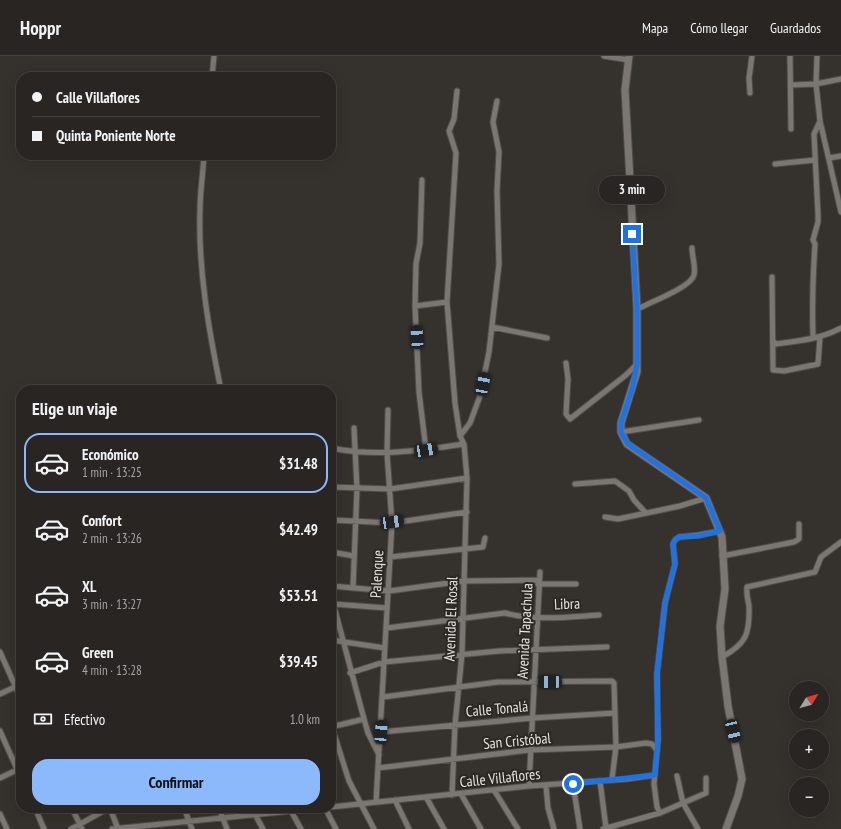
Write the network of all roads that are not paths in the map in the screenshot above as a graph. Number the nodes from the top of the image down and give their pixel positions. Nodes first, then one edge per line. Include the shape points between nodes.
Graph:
1 (214, 56) edge
2 (604, 56) edge
3 (752, 56) edge
4 (790, 56) edge
5 (817, 56) edge
6 (629, 58) edge
7 (212, 72) edge
8 (841, 79) edge
9 (816, 84) junction
10 (791, 85) junction
11 (457, 91) dead end
12 (750, 93) dead end
13 (497, 101) dead end
14 (820, 120) junction
15 (791, 128) dead end
16 (841, 156) edge
17 (829, 158) junction
18 (204, 160) edge
19 (815, 160) junction
20 (775, 164) dead end
21 (422, 180) dead end
22 (841, 212) edge
23 (692, 248) dead end
24 (772, 277) dead end
25 (447, 302) junction
26 (415, 306) junction
27 (637, 308) junction
28 (492, 327) junction
29 (841, 328) edge
30 (814, 337) junction
31 (820, 337) junction
32 (547, 338) dead end
33 (773, 341) junction
34 (566, 363) dead end
35 (637, 364) junction
36 (220, 385) edge
37 (388, 410) dead end
38 (699, 420) dead end
39 (354, 428) dead end
40 (621, 432) junction
41 (460, 436) junction
42 (464, 444) junction
43 (336, 449) edge
44 (426, 450) junction
45 (354, 453) junction
46 (387, 453) junction
47 (468, 478) junction
48 (575, 484) dead end
49 (336, 488) edge
50 (357, 489) junction
51 (390, 489) junction
52 (706, 498) junction
53 (467, 512) junction
54 (645, 512) junction
55 (605, 518) dead end
56 (336, 520) edge
57 (356, 521) junction
58 (392, 522) junction
59 (798, 524) dead end
60 (720, 531) junction
61 (485, 538) dead end
62 (841, 542) edge
63 (466, 548) junction
64 (336, 553) edge
65 (354, 556) junction
66 (722, 556) junction
67 (390, 557) junction
68 (540, 572) dead end
69 (464, 581) junction
70 (538, 582) junction
71 (576, 584) dead end
72 (336, 586) edge
73 (353, 588) junction
74 (389, 591) junction
75 (336, 604) edge
76 (387, 608) junction
77 (599, 615) dead end
78 (336, 616) edge
79 (536, 617) junction
80 (463, 619) junction
81 (387, 628) junction
82 (336, 640) edge
83 (342, 640) junction
84 (607, 647) dead end
85 (385, 648) junction
86 (535, 650) junction
87 (0, 652) edge
88 (462, 654) junction
89 (722, 657) junction
90 (384, 662) junction
91 (350, 673) junction
92 (534, 682) junction
93 (15, 687) joint
94 (459, 687) junction
95 (0, 694) edge
96 (383, 697) junction
97 (615, 713) junction
98 (533, 718) junction
99 (364, 719) junction
100 (336, 725) edge
101 (456, 725) junction
102 (0, 731) edge
103 (381, 732) junction
104 (336, 741) edge
105 (616, 747) junction
106 (656, 749) junction
107 (530, 750) junction
108 (379, 756) junction
109 (454, 759) junction
110 (16, 763) edge
111 (378, 768) junction
112 (16, 770) edge
113 (655, 775) junction
114 (677, 776) dead end
115 (0, 778) edge
116 (706, 778) dead end
117 (612, 779) junction
118 (600, 781) junction
119 (573, 784) junction
120 (529, 786) junction
121 (546, 786) junction
122 (494, 790) junction
123 (461, 794) junction
124 (452, 795) junction
125 (426, 798) junction
126 (395, 800) junction
127 (376, 802) junction
128 (683, 803) junction
129 (361, 804) junction
130 (336, 806) edge
131 (37, 813) edge
132 (74, 813) edge
133 (102, 813) edge
134 (111, 813) edge
135 (186, 813) edge
136 (220, 813) edge
137 (264, 813) edge
138 (292, 813) edge
139 (326, 813) edge
140 (660, 813) junction
141 (0, 814) edge
142 (257, 814) junction
143 (222, 819) junction
144 (189, 821) junction
145 (161, 826) edge
146 (80, 827) edge
147 (6, 829) edge
148 (44, 829) edge
149 (71, 829) edge
150 (116, 829) edge
151 (192, 829) edge
152 (228, 829) edge
153 (263, 829) edge
154 (301, 829) edge
155 (336, 829) edge
156 (374, 829) edge
157 (409, 829) edge
158 (444, 829) edge
159 (481, 829) edge
160 (518, 829) edge
161 (554, 829) edge
162 (580, 829) edge
163 (605, 829) edge
164 (698, 829) edge
165 (726, 829) edge

1 - 7 street
2 - 6 street
3 - 12 street
4 - 10 street
5 - 9 street
6 - 27 street via 625,90
8 - 9 street
9 - 10 street
9 - 14 street
10 - 15 street
11 - 25 street, Avenida El Rosal via 454,119 449,131 456,153
13 - 28 street via 493,122 499,152 499,264
14 - 17 street
14 - 19 street via 814,134
16 - 17 street
17 - 22 street
18 - 36 street via 200,241 210,335
19 - 20 street
19 - 30 street via 818,222 813,240
21 - 26 street
23 - 27 street via 694,277 684,287 642,308
24 - 33 street
25 - 26 street
25 - 41 street, Avenida El Rosal via 450,358
26 - 44 street via 419,392
27 - 35 street
28 - 32 street
28 - 41 street via 480,396 470,423
29 - 31 street
30 - 31 street
30 - 33 street via 776,344
31 - 33 street via 818,364 784,370 773,370
34 - 35 street via 566,414 570,420
35 - 40 street via 633,386 623,414
37 - 46 street, Palenque
38 - 40 street
39 - 45 street
40 - 52 street via 628,444
41 - 42 street, Avenida El Rosal
42 - 44 street
42 - 47 street, Avenida El Rosal
43 - 45 street
44 - 46 street
45 - 46 street
45 - 50 street
46 - 51 street, Palenque
47 - 51 street
47 - 53 street, Avenida El Rosal
48 - 54 street via 615,481 629,491
49 - 50 street
50 - 51 street
50 - 57 street
51 - 58 street, Palenque
52 - 54 street
52 - 60 street
53 - 58 street
53 - 63 street, Avenida El Rosal
54 - 55 street via 618,519
56 - 57 street
57 - 58 street
57 - 65 street
58 - 67 street, Palenque
59 - 66 street via 799,539 794,542
60 - 66 street
60 - 106 street via 679,537 673,544 675,564 665,603 657,674
61 - 63 street via 484,547
62 - 89 street via 821,557 815,572 747,587 746,636 740,646
63 - 67 street
63 - 69 street, Avenida El Rosal
64 - 65 street
65 - 73 street
66 - 89 street via 725,589 720,626
67 - 74 street, Palenque
68 - 70 street, Avenida Tapachula
69 - 70 street
69 - 74 street
69 - 80 street, Avenida El Rosal
70 - 71 street
70 - 79 street, Avenida Tapachula
72 - 73 street
73 - 74 street
74 - 76 street, Palenque
75 - 76 street
76 - 81 street, Palenque
77 - 79 street, Libra
78 - 83 street
79 - 80 street, Libra via 505,613
79 - 86 street, Avenida Tapachula
80 - 81 street
80 - 88 street, Avenida El Rosal
81 - 85 street, Palenque
82 - 83 street
83 - 85 street
83 - 91 street
84 - 86 street
85 - 90 street, Palenque
86 - 88 street
86 - 92 street, Avenida Tapachula
87 - 93 street
88 - 90 street
88 - 94 street, Avenida El Rosal
89 - 165 street via 728,706 742,779
90 - 91 street
90 - 96 street, Palenque
91 - 99 street
92 - 94 street via 498,682
92 - 97 street via 614,682
92 - 98 street, Avenida Tapachula
93 - 95 street
94 - 96 street
94 - 101 street, Avenida El Rosal
96 - 103 street, Palenque
97 - 98 street, Calle Tonalá
97 - 105 street
98 - 101 street, Calle Tonalá
98 - 107 street, Avenida Tapachula
99 - 100 street
99 - 108 street
101 - 103 street, Calle Tonalá
101 - 109 street, Avenida El Rosal
102 - 110 street
103 - 108 street, Palenque
104 - 129 street via 349,781
105 - 106 street, San Cristóbal via 646,743 652,744
105 - 107 street, San Cristóbal
105 - 117 street
106 - 113 street
107 - 109 street, San Cristóbal
107 - 120 street, Avenida Tapachula
108 - 111 street, Palenque
109 - 111 street, San Cristóbal
109 - 124 street, Avenida El Rosal
111 - 127 street, Palenque
112 - 115 street
113 - 117 street, Calle Villaflores
113 - 140 street via 657,807
114 - 128 street
116 - 128 street via 707,792
117 - 118 street, Calle Villaflores
118 - 119 street, Calle Villaflores
118 - 163 street
119 - 121 street, Calle Villaflores
119 - 162 street
120 - 121 street, Calle Villaflores
120 - 122 street, Calle Villaflores
121 - 161 street via 548,808
122 - 123 street, Calle Villaflores
122 - 160 street
123 - 124 street, Calle Villaflores
123 - 159 street
124 - 125 street, Calle Villaflores
125 - 126 street, Calle Villaflores
125 - 158 street
126 - 127 street, Calle Villaflores
126 - 157 street
127 - 129 street, Calle Villaflores
128 - 140 street
128 - 164 street
129 - 130 street, Calle Villaflores
129 - 156 street
131 - 148 street
132 - 146 street
133 - 146 street
134 - 150 street
135 - 144 street
136 - 143 street
137 - 142 street
138 - 154 street
139 - 155 street
140 - 163 street
141 - 147 street
142 - 143 street
142 - 153 street
143 - 144 street
143 - 152 street
144 - 145 street
144 - 151 street
145 - 150 street
146 - 149 street

